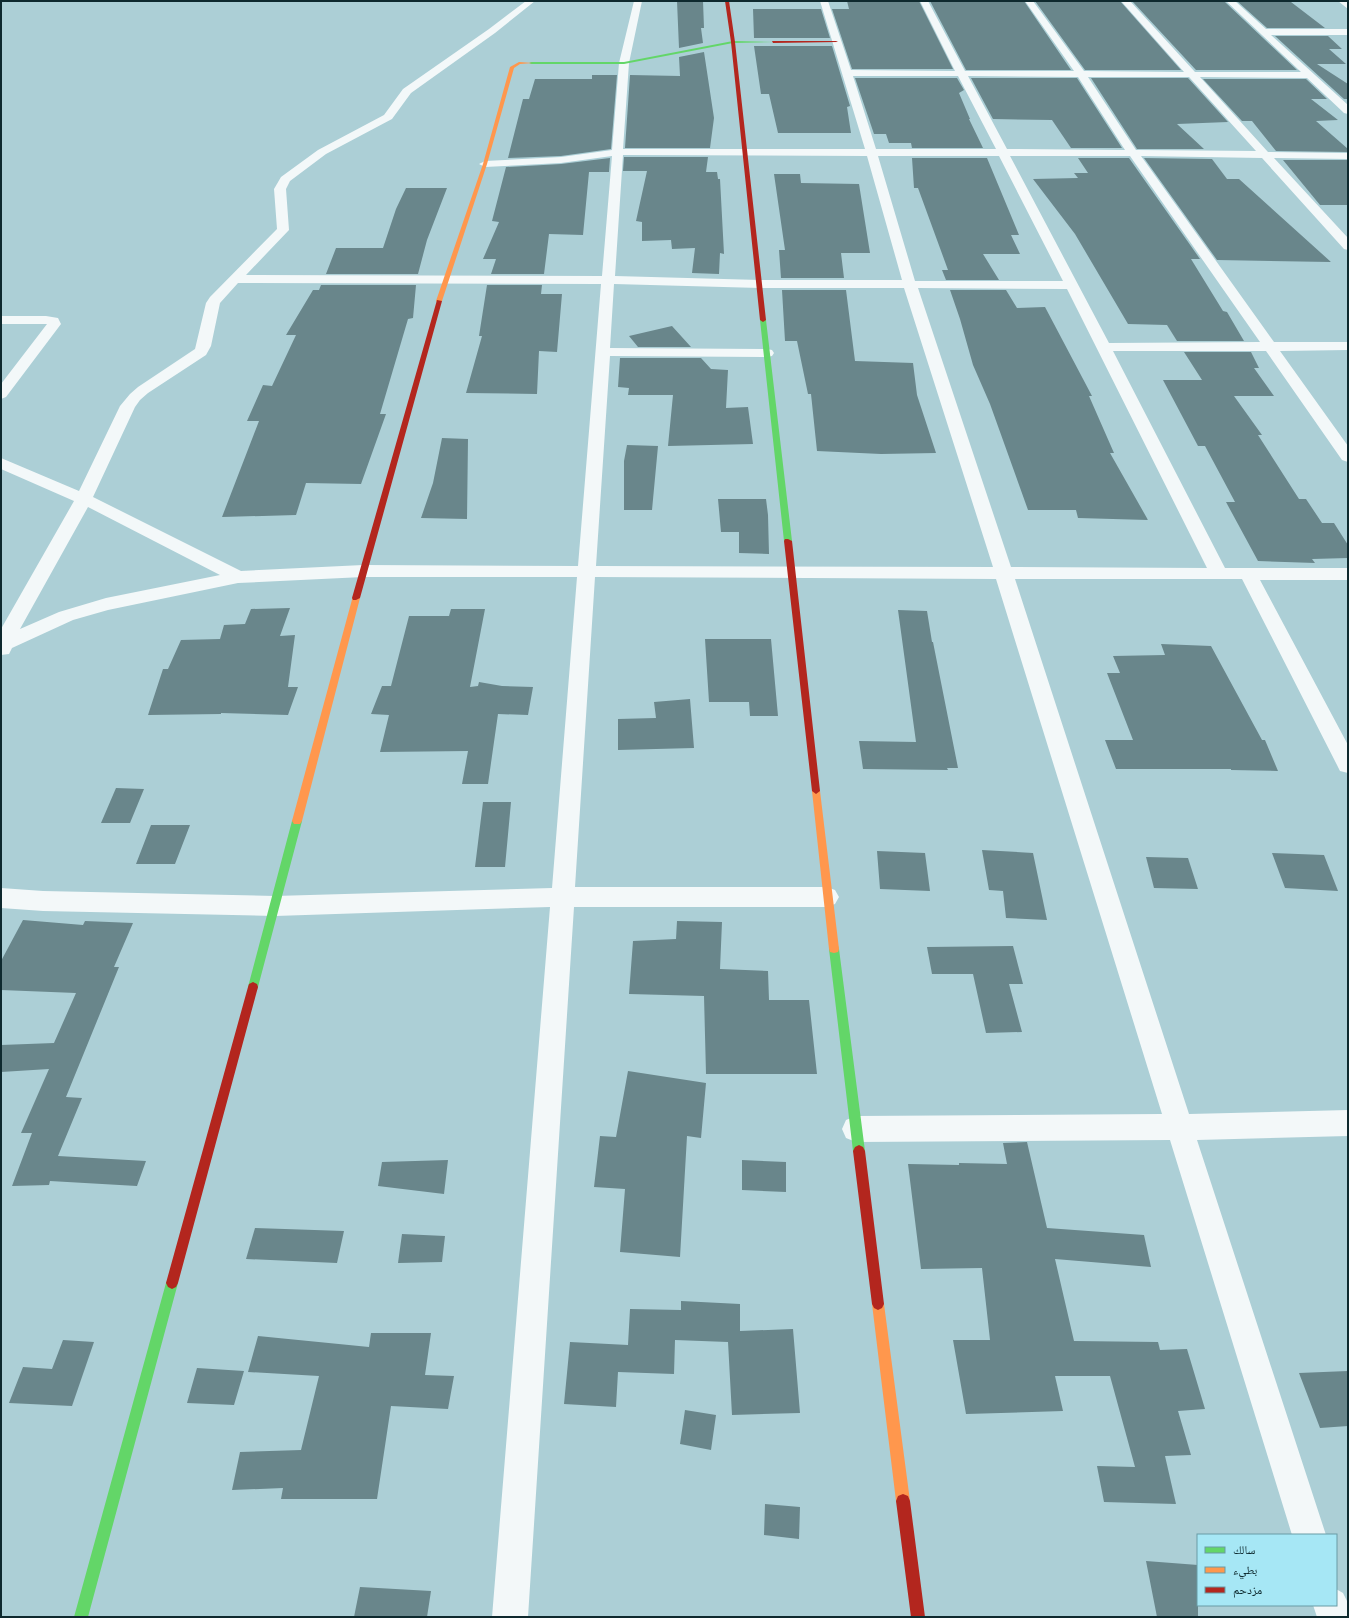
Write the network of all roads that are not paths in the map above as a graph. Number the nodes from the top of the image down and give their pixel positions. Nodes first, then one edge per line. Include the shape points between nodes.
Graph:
1 (531, 1) edge
2 (638, 1) edge
3 (727, 1) edge
4 (824, 1) edge
5 (924, 1) edge
6 (1029, 1) edge
7 (1125, 1) edge
8 (1230, 1) edge
9 (1262, 32) junction
10 (1348, 32) edge
11 (733, 42) junction
12 (836, 42) junction
13 (624, 63) junction
14 (847, 73) junction
15 (962, 73) junction
16 (1080, 73) junction
17 (1192, 74) junction
18 (1308, 75) junction
19 (1348, 111) edge
20 (618, 152) junction
21 (744, 152) junction
22 (872, 153) junction
23 (1133, 153) junction
24 (1003, 154) junction
25 (1266, 155) junction
26 (1348, 156) edge
27 (485, 164) junction
28 (1348, 246) edge
29 (235, 279) junction
30 (446, 280) junction
31 (609, 280) junction
32 (760, 284) junction
33 (910, 284) junction
34 (1072, 285) junction
35 (1, 320) edge
36 (1269, 346) junction
37 (1348, 346) edge
38 (1104, 347) junction
39 (603, 352) junction
40 (767, 353) junction
41 (1, 394) edge
42 (1348, 457) edge
43 (1, 462) edge
44 (84, 499) junction
45 (363, 571) junction
46 (587, 572) junction
47 (792, 572) junction
48 (1219, 573) junction
49 (1004, 574) junction
50 (1248, 574) junction
51 (1348, 574) edge
52 (238, 577) junction
53 (1, 648) edge
54 (1348, 765) edge
55 (562, 897) junction
56 (827, 897) junction
57 (1, 898) edge
58 (275, 906) junction
59 (1348, 1123) edge
60 (1180, 1127) junction
61 (856, 1129) junction
62 (1309, 1534) edge
63 (1331, 1606) edge
64 (81, 1617) edge
65 (510, 1617) edge
66 (918, 1617) edge
67 (1335, 1617) edge

1 - 29 street via 407,91 388,117 322,152 285,179 280,189 283,230
2 - 13 street
3 - 11 street
4 - 12 street
5 - 15 street
6 - 16 street
7 - 17 street
8 - 9 street
9 - 10 street
9 - 18 street
11 - 12 street
11 - 13 street
11 - 21 street
12 - 14 street
13 - 20 street
13 - 27 street via 519,63 512,67
14 - 15 street
14 - 22 street
15 - 16 street
15 - 24 street
16 - 17 street
16 - 23 street
17 - 18 street
17 - 25 street
18 - 19 street
20 - 21 street
20 - 27 street via 561,160
20 - 31 street
21 - 22 street
21 - 32 street
22 - 24 street
22 - 33 street
23 - 24 street
23 - 25 street
23 - 36 street
24 - 34 street
25 - 26 street
25 - 28 street
27 - 30 street
29 - 30 street
29 - 44 street via 213,303 201,352 143,390 128,406
30 - 31 street
30 - 45 street
31 - 32 street
31 - 39 street
32 - 33 street
32 - 40 street
33 - 34 street
33 - 49 street
34 - 38 street
35 - 41 street via 46,320 53,321 54,324
36 - 37 street
36 - 38 street
36 - 42 street
38 - 48 street
39 - 40 street
39 - 46 street
40 - 47 street
43 - 44 street
44 - 52 street
44 - 53 street
45 - 46 street
45 - 52 street
45 - 58 street
46 - 47 street
46 - 55 street
47 - 49 street
47 - 56 street
48 - 49 street
48 - 50 street
49 - 60 street
50 - 51 street
50 - 54 street
52 - 53 street via 106,604 66,616
55 - 56 street
55 - 58 street
55 - 65 street
56 - 61 street
57 - 58 street
58 - 64 street
59 - 60 street
60 - 61 street
60 - 62 street
61 - 66 street
63 - 67 street

